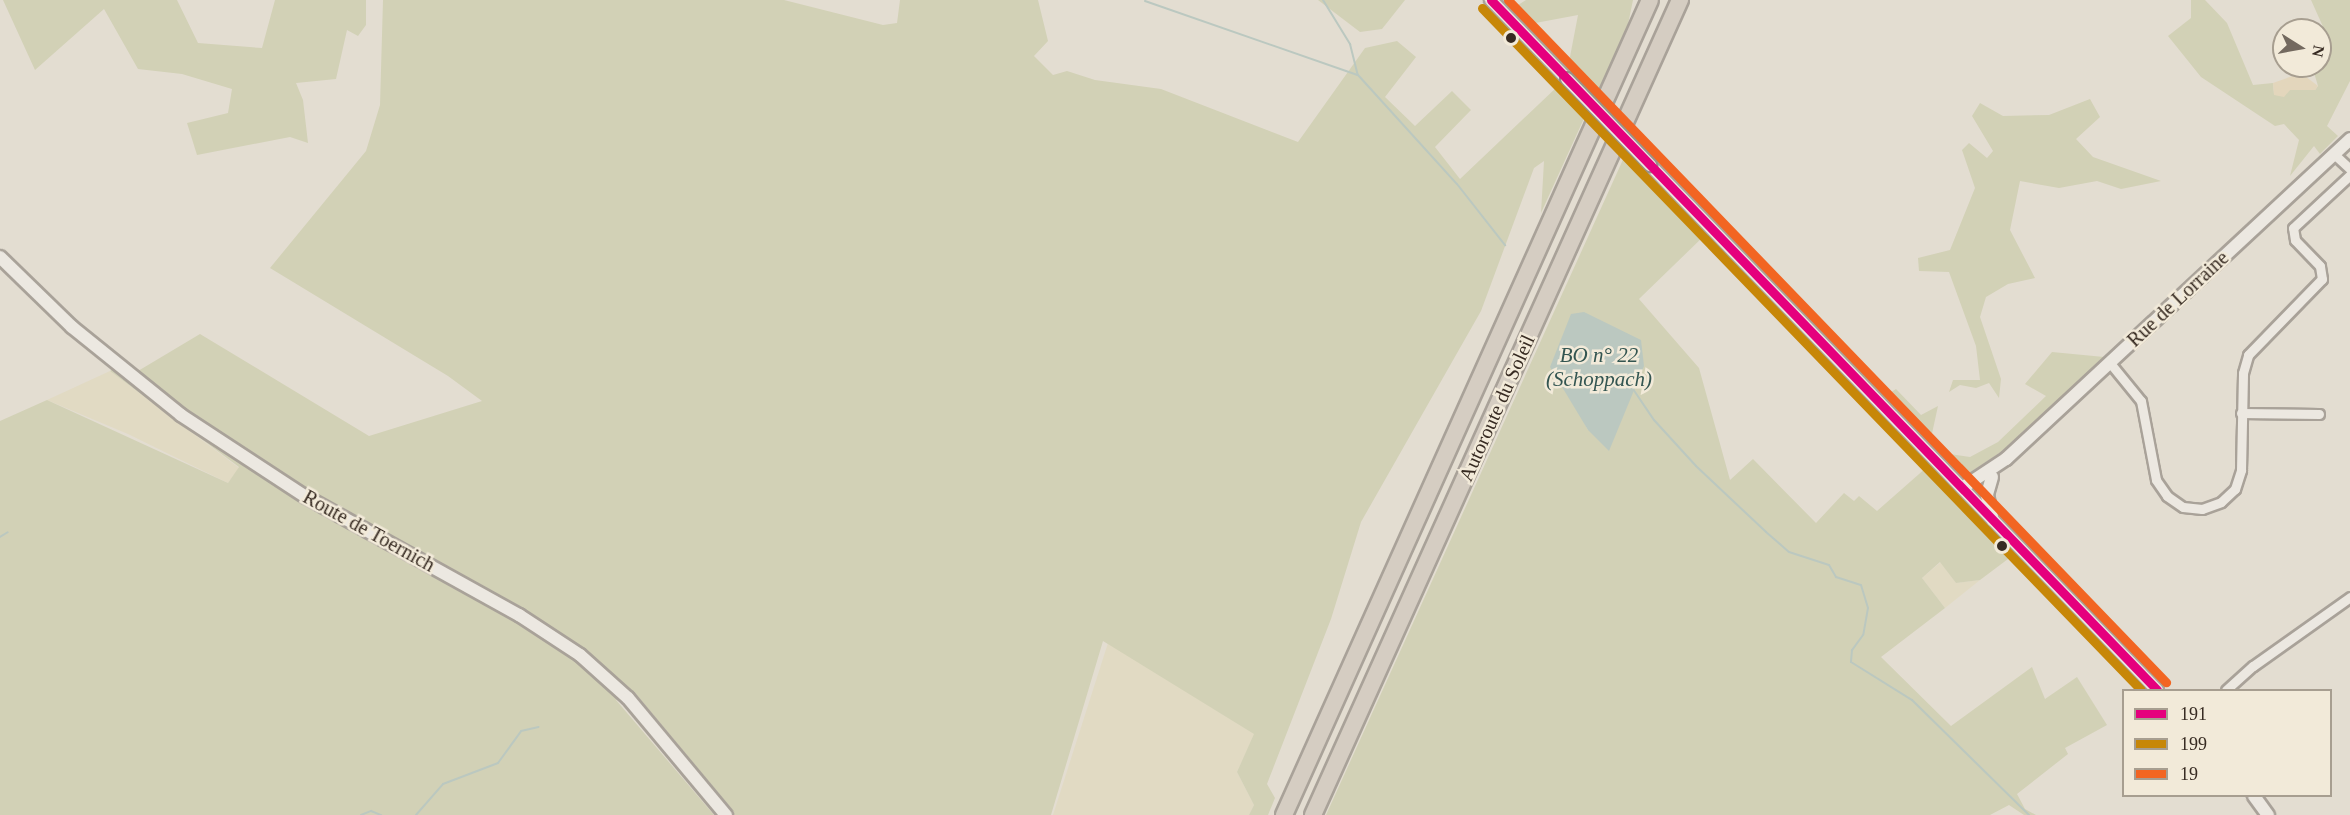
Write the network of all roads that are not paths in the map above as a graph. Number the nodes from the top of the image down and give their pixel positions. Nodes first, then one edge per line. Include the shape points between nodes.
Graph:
1 (1491, 0) edge
2 (1650, 0) edge
3 (1680, 0) edge
4 (2350, 139) edge
5 (2334, 154) junction
6 (2350, 169) edge
7 (2350, 175) edge
8 (0, 257) edge
9 (2110, 363) junction
10 (2241, 414) junction
11 (2319, 414) dead end
12 (2006, 459) junction
13 (1992, 477) junction
14 (1965, 491) junction
15 (1993, 520) junction
16 (2350, 597) edge
17 (2156, 689) edge
18 (2227, 689) edge
19 (2255, 797) edge
20 (726, 815) edge
21 (1284, 815) edge
22 (1313, 815) edge
23 (2268, 815) edge

1 - 14 main road, bridge
2 - 21 highway, Autoroute du Soleil
3 - 22 highway, Autoroute du Soleil
4 - 5 main road, Rue de Lorraine
5 - 6 street
5 - 9 main road, Rue de Lorraine
7 - 10 street via 2293,228 2295,240 2320,266 2322,279 2248,355
8 - 20 main road, Route de Toernich via 72,327 181,415 306,497 519,615 580,655 628,698
9 - 10 street via 2140,401 2156,480 2167,496 2183,507 2202,509 2221,502 2235,489 2241,470
9 - 12 main road, Rue de Lorraine
10 - 11 street
12 - 13 main road, Rue de Lorraine
12 - 14 main road, Rue de Lorraine
13 - 14 main road, Rue de Lorraine
13 - 15 main road via 1987,495
14 - 15 main road
15 - 17 main road
16 - 18 street
19 - 23 main road

